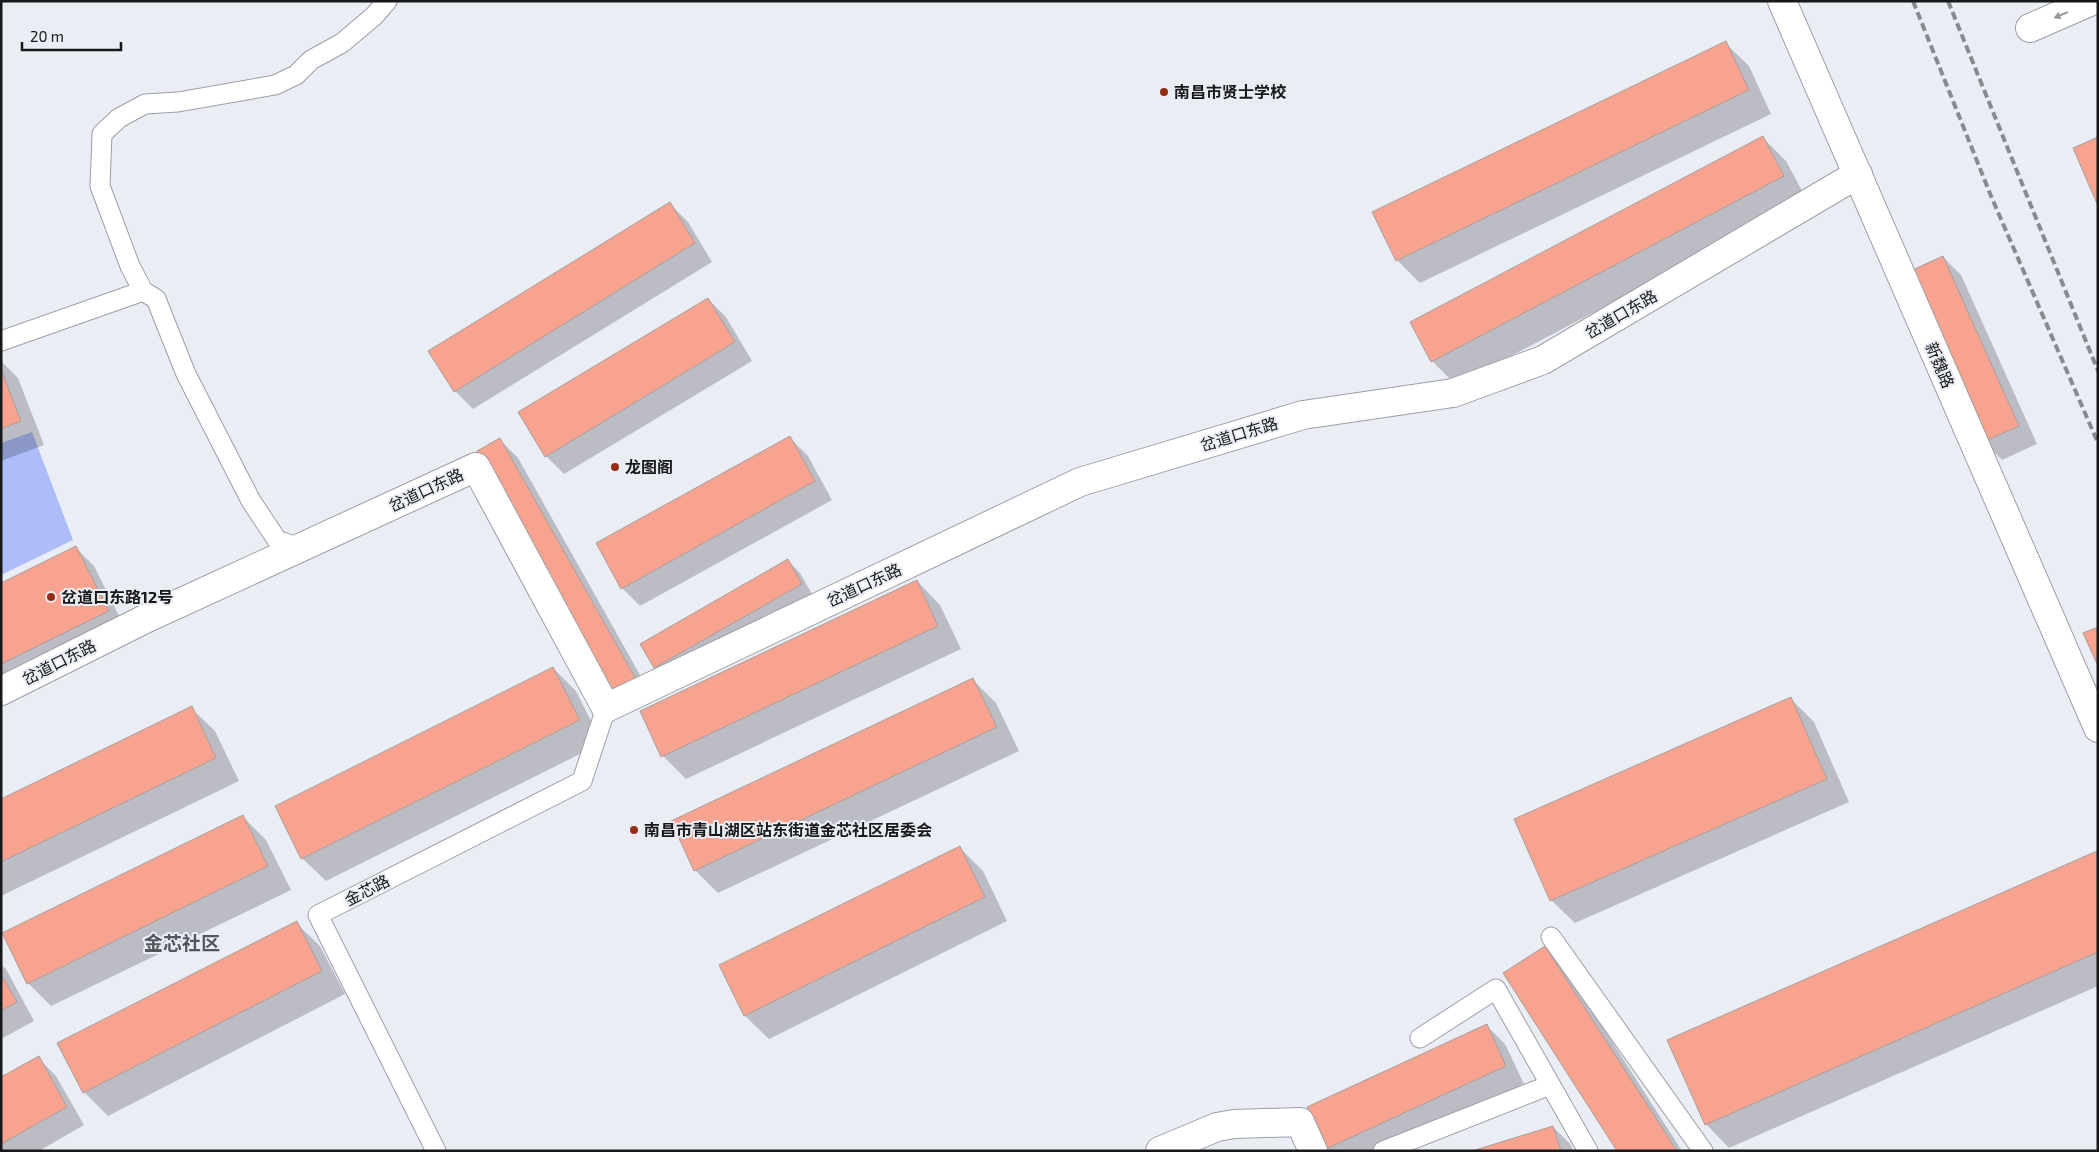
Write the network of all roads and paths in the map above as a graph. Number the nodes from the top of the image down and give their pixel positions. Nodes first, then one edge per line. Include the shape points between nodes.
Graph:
1 (387, 1) edge
2 (1782, 1) edge
3 (2092, 1) edge
4 (2030, 28) dead end
5 (1858, 174) junction
6 (143, 291) junction
7 (1, 341) edge
8 (299, 548) junction
9 (1, 691) edge
10 (606, 708) junction
11 (2098, 728) edge
12 (1551, 937) dead end
13 (1420, 1038) dead end
14 (1550, 1085) junction
15 (1311, 1150) edge
16 (436, 1151) edge
17 (1160, 1151) edge
18 (1383, 1151) edge
19 (1588, 1151) edge
20 (1702, 1151) edge

1 - 6 lane via 342,42 310,60 296,75 275,85 178,102 146,104 119,118 102,134 100,186 130,266
2 - 5 street, 新魏路
3 -> 4 street
5 - 10 street, 岔道口东路 via 1543,360 1453,393 1303,415 1080,482
5 - 11 street, 新魏路
6 - 7 lane
6 - 8 lane via 156,299 186,374 250,501 277,540
8 - 9 street, 岔道口东路 via 147,618
8 - 10 street, 岔道口东路 via 476,467
10 - 16 lane, 金芯路 via 582,781 318,915
12 - 20 lane
13 - 14 lane via 1496,989
14 - 18 lane
14 - 19 lane
15 - 17 street via 1300,1122 1217,1127

